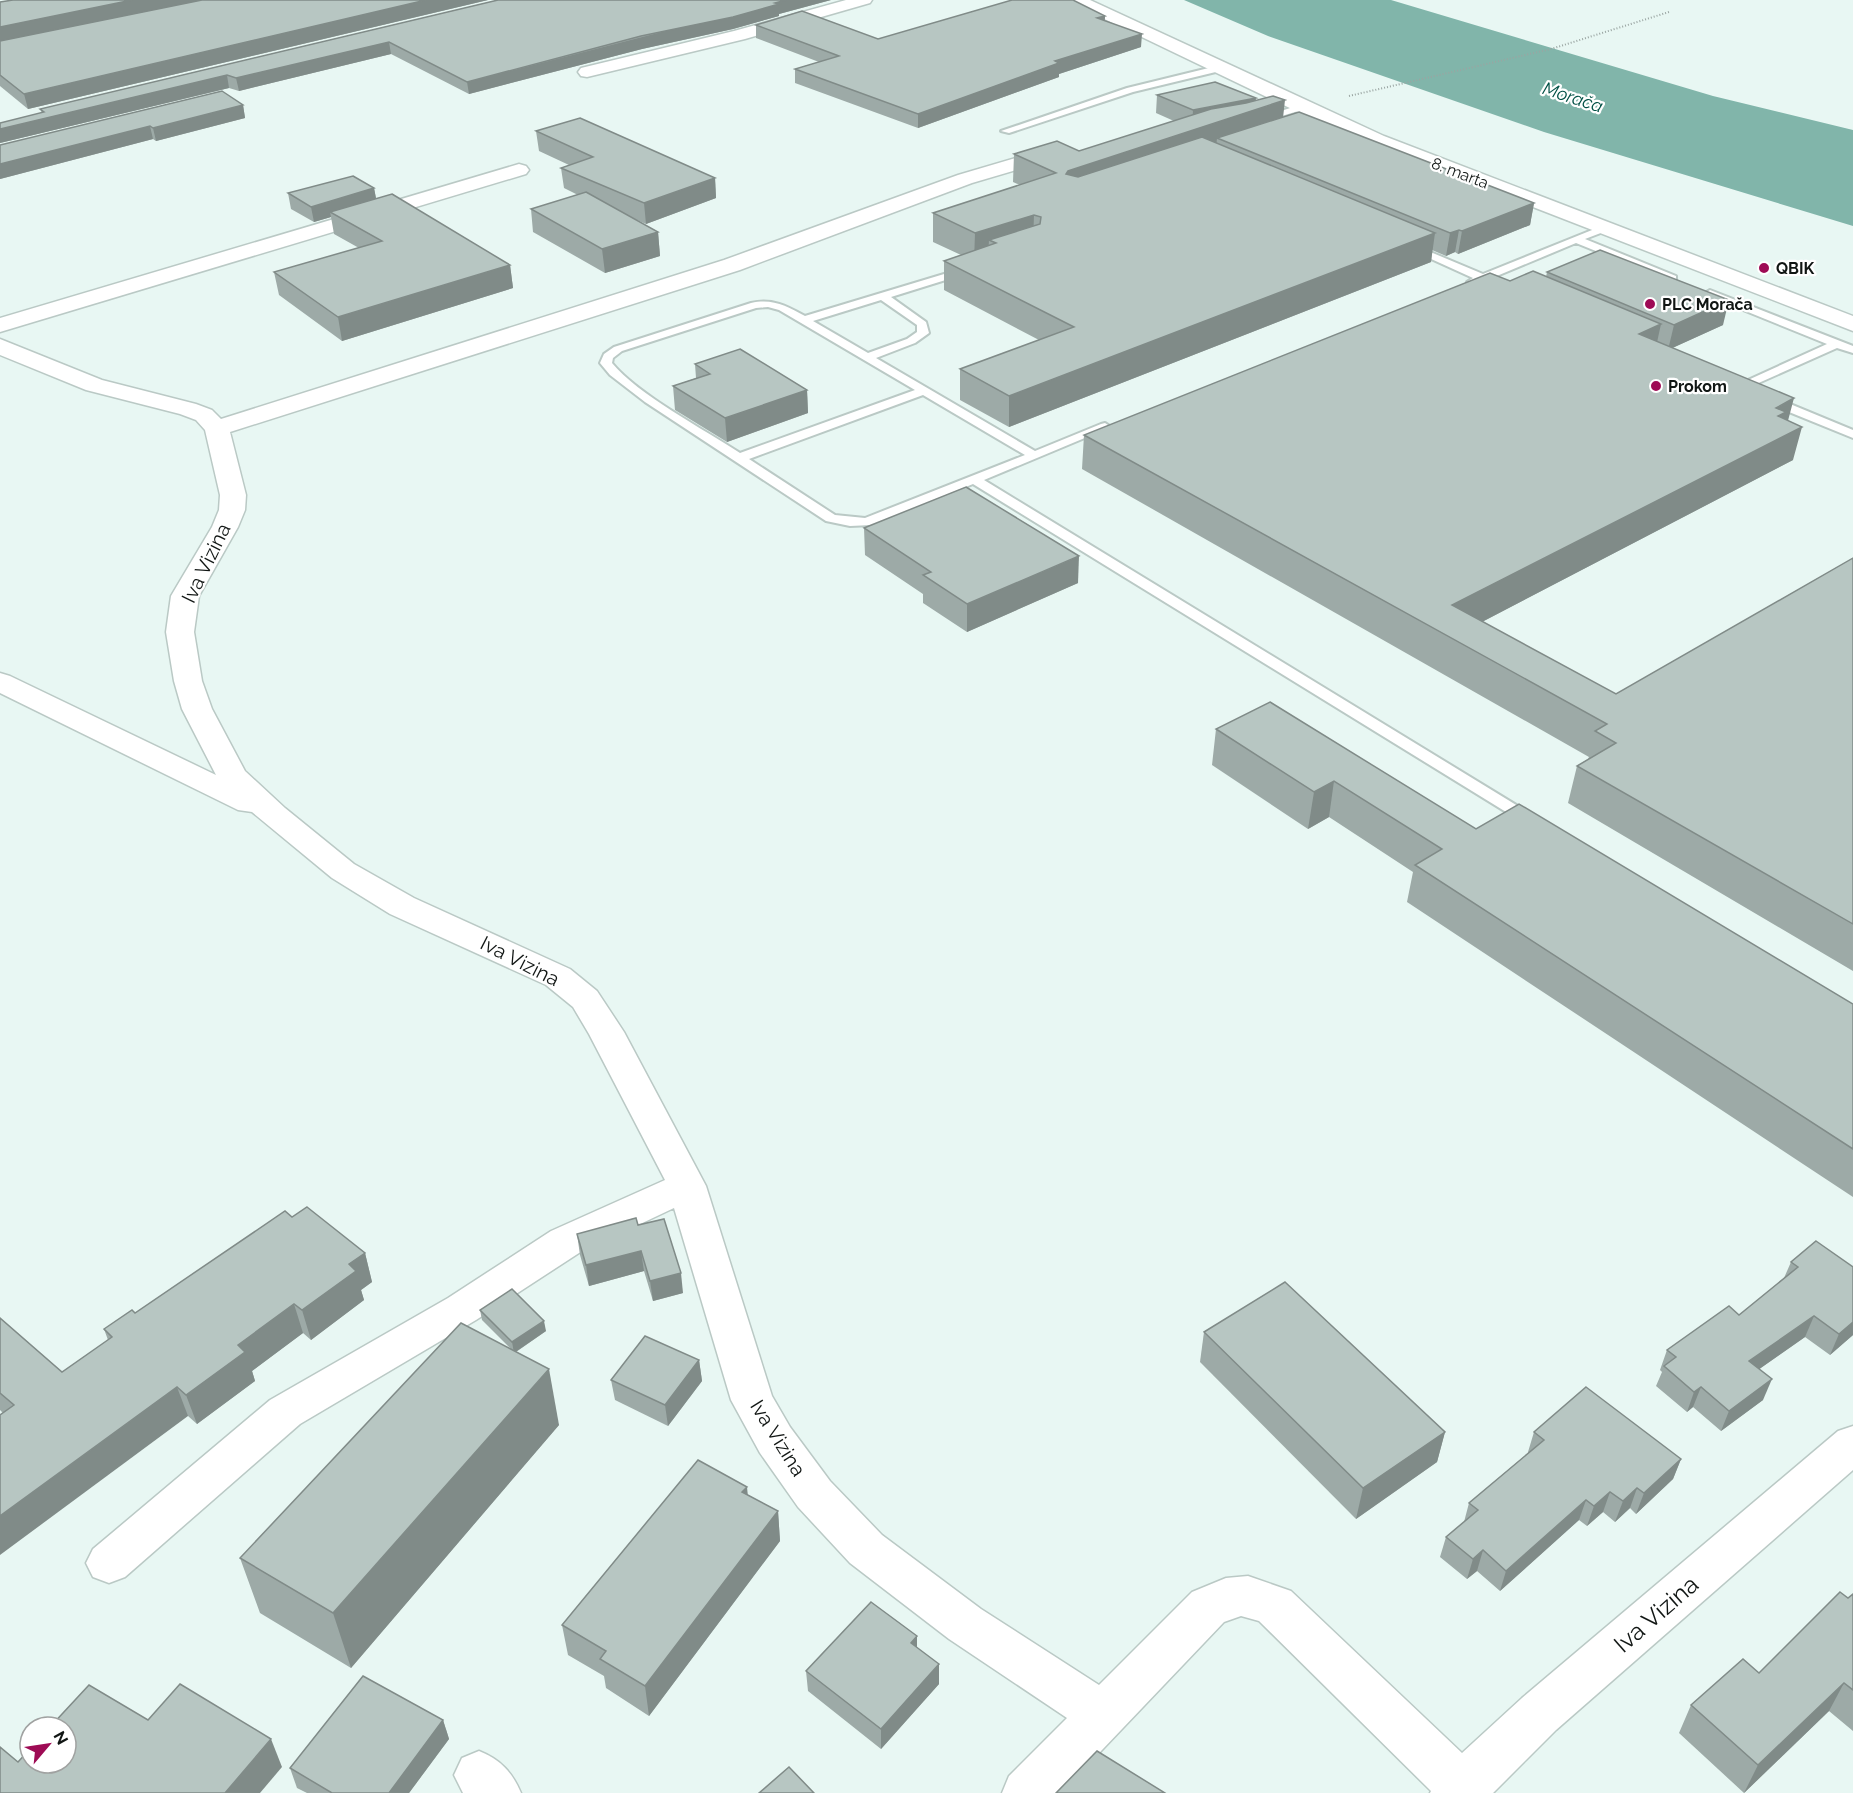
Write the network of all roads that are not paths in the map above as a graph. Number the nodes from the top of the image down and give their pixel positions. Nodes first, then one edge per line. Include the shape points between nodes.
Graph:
1 (864, 0) edge
2 (1077, 0) edge
3 (1221, 68) junction
4 (587, 72) dead end
5 (1302, 108) junction
6 (1253, 122) edge
7 (1316, 123) edge
8 (1338, 124) junction
9 (1006, 131) dead end
10 (1030, 160) edge
11 (519, 170) dead end
12 (1602, 229) junction
13 (1575, 239) junction
14 (1396, 241) edge
15 (980, 266) edge
16 (1488, 280) junction
17 (1461, 286) edge
18 (884, 296) junction
19 (804, 320) junction
20 (1853, 324) edge
21 (0, 325) edge
22 (1836, 344) junction
23 (0, 346) edge
24 (1853, 350) edge
25 (867, 357) junction
26 (924, 391) junction
27 (1121, 420) edge
28 (217, 428) junction
29 (1853, 434) edge
30 (1034, 455) junction
31 (739, 458) junction
32 (974, 479) junction
33 (0, 682) edge
34 (274, 815) junction
35 (1546, 830) edge
36 (687, 1186) junction
37 (1853, 1444) edge
38 (109, 1563) dead end
39 (1102, 1714) junction
40 (1462, 1791) edge
41 (1028, 1793) edge

1 - 4 street
2 - 3 street, 8. marta
3 - 5 street, 8. marta
3 - 9 lane via 1130,90
5 - 6 lane
5 - 8 street, 8. marta
7 - 8 lane
8 - 12 street, 8. marta
10 - 28 street via 965,179 732,265
11 - 21 street
12 - 13 lane
12 - 20 street, 8. marta
13 - 16 lane
13 - 22 lane
14 - 16 lane
15 - 18 lane
16 - 17 lane
18 - 19 lane
18 - 25 lane via 922,324 923,333
19 - 25 lane
19 - 31 lane via 783,308 755,305 618,349 608,356 606,363 627,384
22 - 24 lane
22 - 29 lane via 1736,385
23 - 28 street via 94,385 204,415
25 - 26 lane
26 - 30 lane
26 - 31 lane
27 - 30 lane
28 - 34 street, Iva Vizina via 233,495 232,510 186,596 180,632 196,709 232,776
30 - 32 lane
31 - 32 lane via 831,518 850,522 867,522
32 - 35 lane
33 - 34 street
34 - 36 street, Iva Vizina via 343,871 402,906 558,976 585,999
36 - 38 street via 565,1242 462,1309 285,1412
36 - 39 street, Iva Vizina via 752,1400 814,1494 866,1550 965,1624
37 - 40 street, Iva Vizina via 1548,1706
39 - 40 street, Iva Vizina via 1208,1607 1232,1595 1252,1595 1275,1606
39 - 41 street, Iva Vizina

